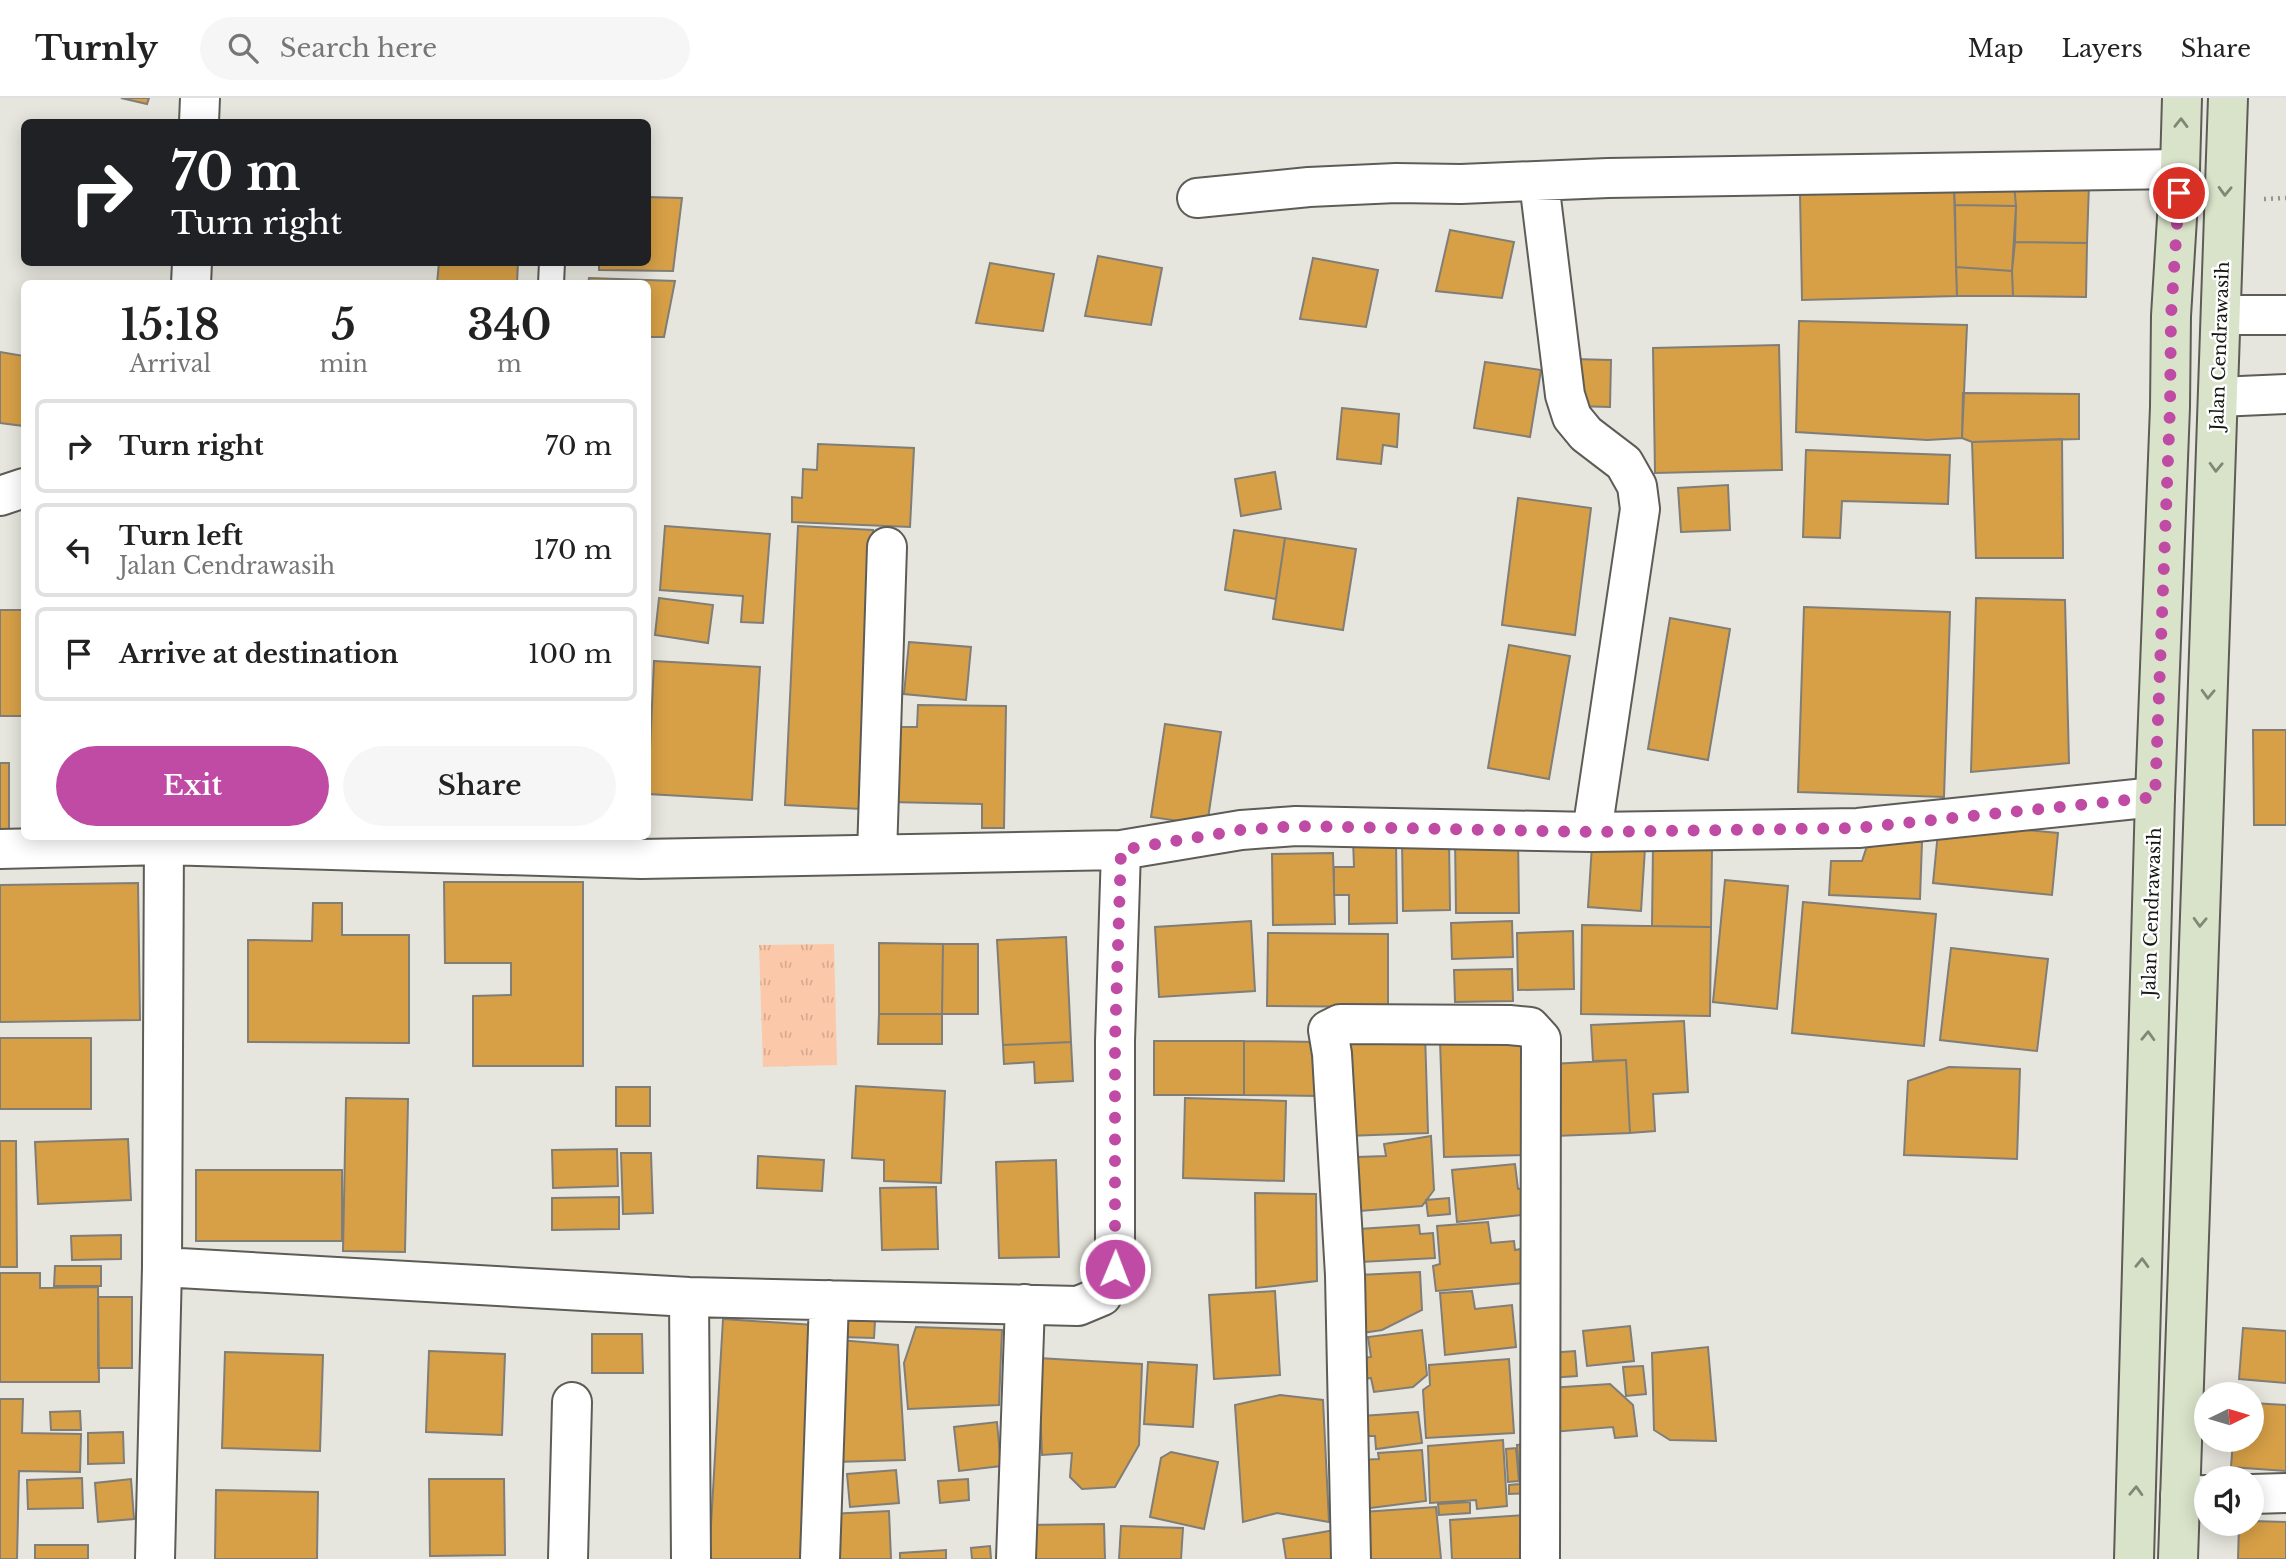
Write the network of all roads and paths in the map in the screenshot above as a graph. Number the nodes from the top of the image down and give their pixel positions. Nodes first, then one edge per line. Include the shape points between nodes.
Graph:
1 (200, 98) edge
2 (2182, 98) edge
3 (2228, 98) edge
4 (198, 119) edge
5 (2180, 169) junction
6 (1539, 182) junction
7 (1197, 198) dead end
8 (2286, 314) edge
9 (2221, 315) junction
10 (2286, 394) edge
11 (2218, 397) junction
12 (21, 489) edge
13 (0, 496) edge
14 (887, 547) dead end
15 (2155, 797) junction
16 (1592, 832) junction
17 (164, 841) edge
18 (641, 848) edge
19 (0, 849) edge
20 (1121, 850) junction
21 (877, 854) junction
22 (162, 1267) junction
23 (689, 1297) junction
24 (829, 1300) junction
25 (1025, 1304) junction
26 (572, 1402) dead end
27 (2195, 1466) edge
28 (2286, 1493) edge
29 (2264, 1494) edge
30 (2194, 1495) edge
31 (155, 1559) edge
32 (568, 1559) edge
33 (691, 1559) edge
34 (820, 1559) edge
35 (1016, 1559) edge
36 (1351, 1559) edge
37 (1541, 1559) edge
38 (2134, 1559) edge
39 (2178, 1559) edge

1 - 4 street
5 -> 2 main road, Jalan Cendrawasih
3 -> 9 main road, Jalan Cendrawasih
5 - 6 street
5 - 15 main road, Jalan Cendrawasih
6 - 7 street via 1309,187
6 - 16 street via 1565,395 1572,418 1624,463 1637,486 1640,509
8 - 9 street
9 - 11 main road, Jalan Cendrawasih
10 - 11 street
11 -> 27 main road, Jalan Cendrawasih
12 - 13 street
14 - 21 street
15 - 16 street via 1857,828
38 -> 15 main road, Jalan Cendrawasih
16 - 20 street via 1296,826 1241,830
17 - 18 street
17 - 19 street
17 - 22 street
18 - 21 street
20 - 21 street
20 - 25 street via 1115,1269 1102,1296 1078,1306
22 - 23 street
22 - 31 street
23 - 24 street
23 - 33 street
24 - 25 street
24 - 34 street
25 - 35 street
26 - 32 street
28 - 29 street
30 - 39 main road, Jalan Cendrawasih
36 - 37 street via 1345,1275 1328,1030 1340,1024 1509,1025 1530,1027 1541,1039

